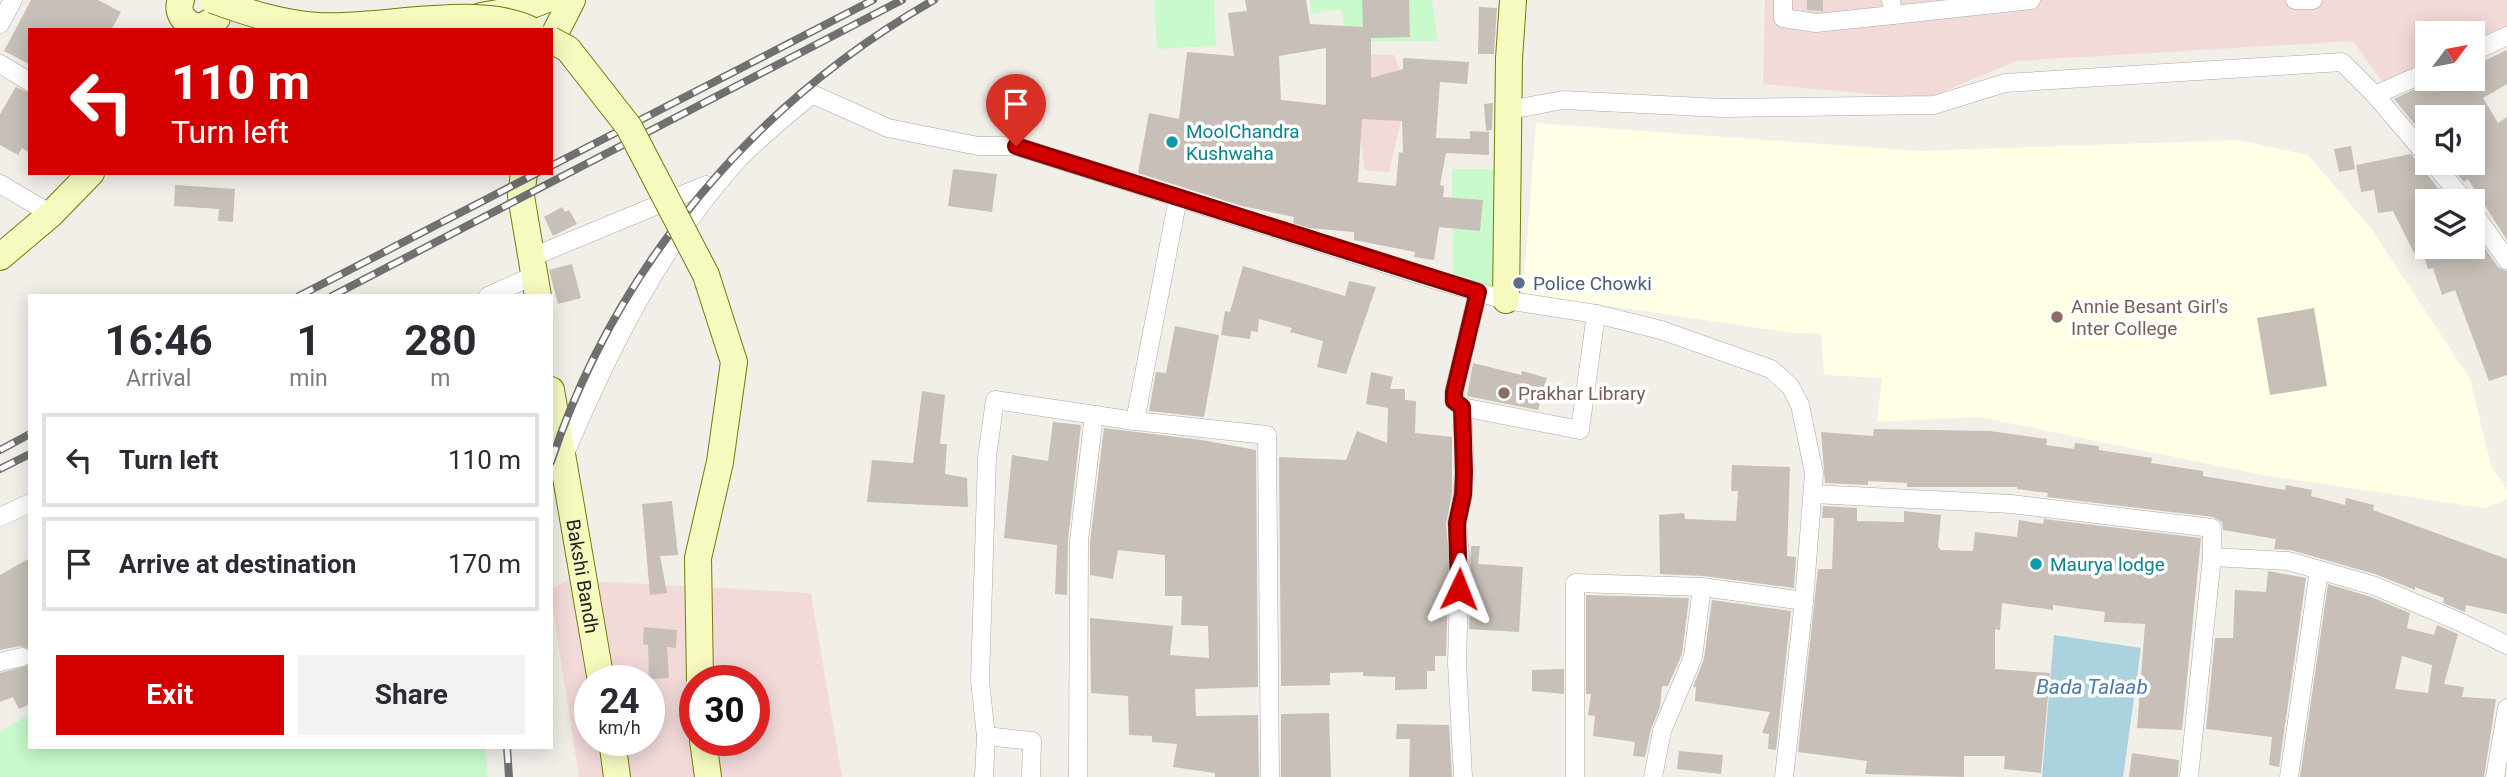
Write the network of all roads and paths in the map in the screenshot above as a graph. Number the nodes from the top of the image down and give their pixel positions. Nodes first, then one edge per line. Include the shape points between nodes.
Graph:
1 (13, 0) edge
2 (181, 0) edge
3 (545, 0) edge
4 (572, 0) edge
5 (1513, 0) edge
6 (1783, 0) edge
7 (2031, 0) edge
8 (2295, 0) edge
9 (2313, 0) edge
10 (1892, 8) edge
11 (208, 15) edge
12 (0, 24) edge
13 (522, 28) edge
14 (2507, 36) edge
15 (553, 37) edge
16 (553, 42) edge
17 (2485, 46) edge
18 (0, 64) edge
19 (2415, 77) edge
20 (28, 81) edge
21 (2375, 95) junction
22 (1509, 110) junction
23 (2415, 142) edge
24 (89, 175) edge
25 (524, 175) edge
26 (2443, 175) edge
27 (0, 184) edge
28 (706, 185) dead end
29 (2455, 189) edge
30 (1178, 198) junction
31 (51, 214) junction
32 (2485, 229) edge
33 (0, 257) edge
34 (2507, 260) edge
35 (535, 276) edge
36 (1478, 292) junction
37 (493, 294) edge
38 (1506, 300) junction
39 (1597, 314) junction
40 (553, 403) edge
41 (1462, 407) junction
42 (1094, 415) junction
43 (1135, 421) junction
44 (562, 460) junction
45 (1813, 494) junction
46 (28, 504) edge
47 (0, 517) edge
48 (2212, 557) junction
49 (2319, 570) junction
50 (1702, 587) junction
51 (1804, 601) junction
52 (2507, 646) edge
53 (22, 657) dead end
54 (0, 662) edge
55 (598, 665) edge
56 (700, 665) edge
57 (2507, 708) edge
58 (986, 736) junction
59 (614, 756) edge
60 (705, 756) edge
61 (617, 777) edge
62 (708, 777) edge
63 (984, 777) edge
64 (1031, 777) edge
65 (1078, 777) edge
66 (1270, 777) edge
67 (1463, 777) edge
68 (1575, 777) edge
69 (1653, 777) edge
70 (1784, 777) edge
71 (2189, 777) edge
72 (2289, 777) edge
73 (2495, 777) edge

1 - 12 street
2 - 11 main road via 183,18
3 - 11 main road via 521,9 438,24 374,26
4 - 15 main road
5 - 22 main road
6 - 10 street via 1783,18 1816,23
7 - 10 street
8 - 9 street
11 - 13 main road, bridge via 319,26 482,19
14 - 17 street
16 - 56 main road, bridge via 568,49 629,127 706,275 734,362 720,462 698,558
18 - 20 street
19 - 21 street
21 - 22 street via 2342,62 2006,83 1934,106 1721,108 1563,100
21 - 23 street
22 - 38 main road
24 - 31 main road
25 - 35 main road via 522,197
26 - 29 street
27 - 31 street
28 - 35 street
30 - 36 street
30 - 43 street
30 - 44 street via 1016,146 978,146 888,128 812,94 738,160 677,235 606,357
31 - 33 main road
32 - 34 street
35 - 37 street
36 - 38 street
36 - 41 street via 1454,392 1454,401
38 - 39 street
39 - 41 street via 1580,430
39 - 45 street via 1661,330 1771,369 1790,386 1800,405 1814,473
40 - 44 main road, Bakshi Bandh
41 - 67 street via 1457,663
42 - 43 street
42 - 58 street via 995,400 987,457 980,681
42 - 65 street via 1079,541
43 - 66 street via 1267,435
44 - 55 main road, Bakshi Bandh
45 - 48 street via 2011,504 2212,528
45 - 51 street
46 - 47 street
48 - 49 street via 2288,561
48 - 71 street
49 - 52 street via 2375,586
49 - 72 street
50 - 51 street
50 - 68 street via 1575,583
50 - 69 street via 1693,657 1662,731
51 - 70 street
53 - 54 street
57 - 73 street
58 - 63 street
58 - 64 street via 1032,741
59 - 61 main road
60 - 62 main road

